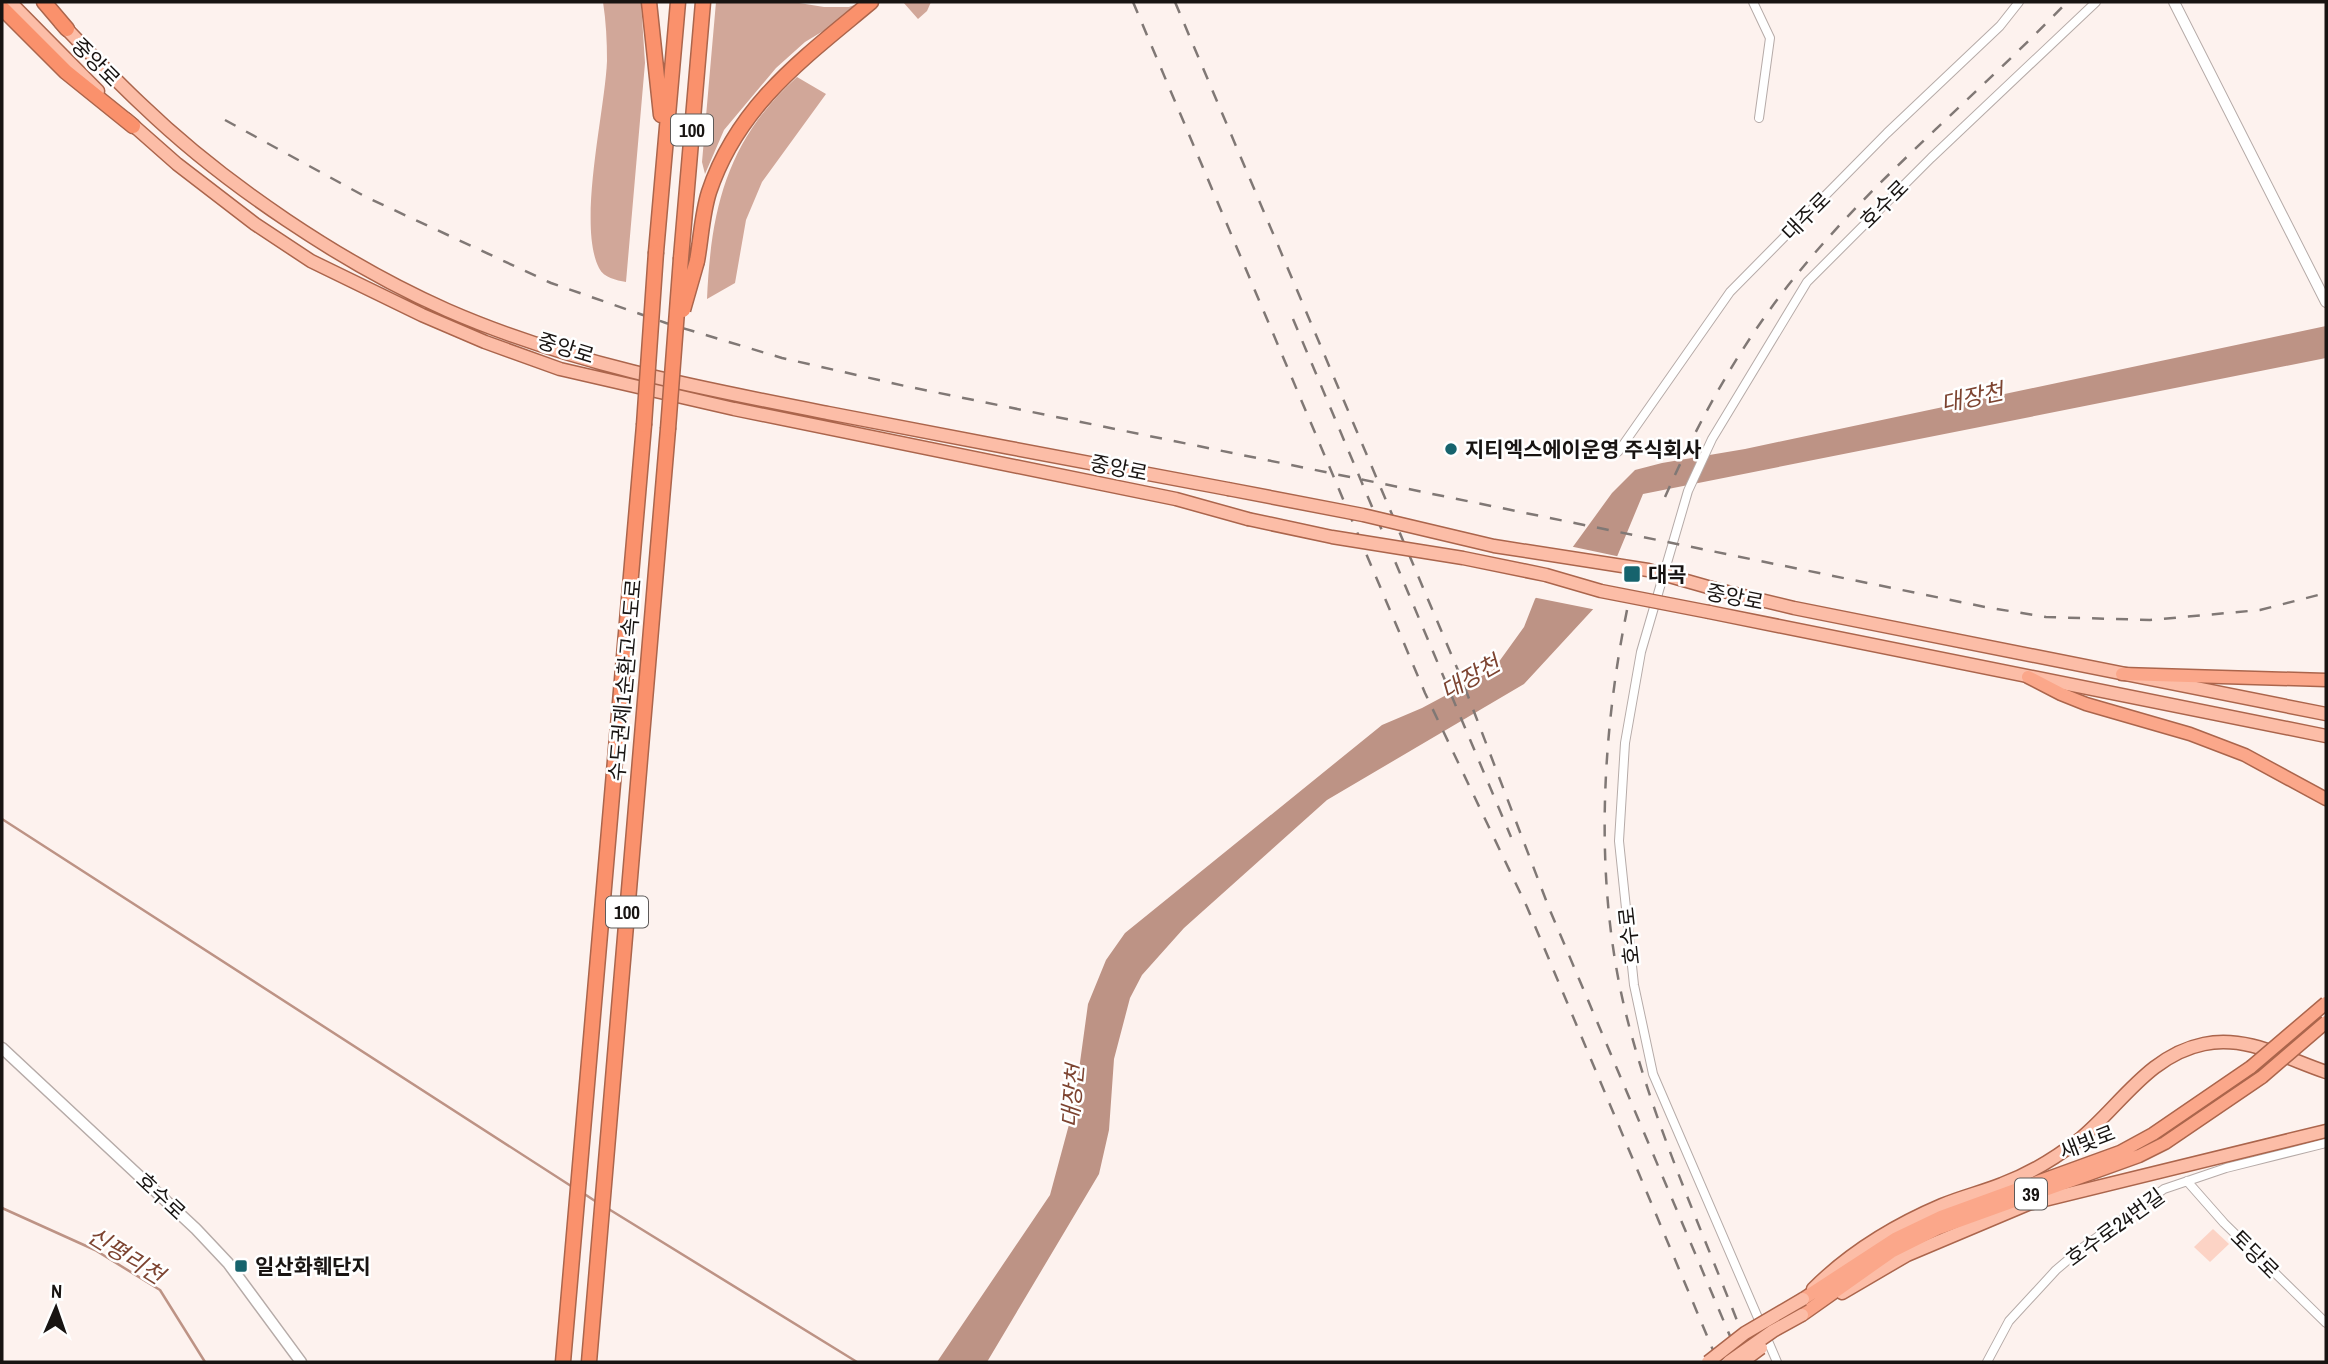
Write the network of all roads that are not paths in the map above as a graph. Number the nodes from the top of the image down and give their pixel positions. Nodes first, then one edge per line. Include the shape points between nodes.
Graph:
1 (10, 2) edge
2 (42, 2) edge
3 (649, 2) edge
4 (678, 2) edge
5 (703, 2) edge
6 (871, 2) edge
7 (1753, 2) edge
8 (2019, 2) edge
9 (2096, 2) edge
10 (2174, 2) edge
11 (2, 8) edge
12 (67, 29) joint
13 (1759, 118) dead end
14 (133, 126) junction
15 (664, 155) junction
16 (2326, 302) edge
17 (674, 342) junction
18 (1618, 452) dead end
19 (2122, 674) junction
20 (2028, 677) junction
21 (2326, 680) edge
22 (2326, 714) edge
23 (2326, 736) edge
24 (2326, 799) edge
25 (2326, 1003) edge
26 (2326, 1023) edge
27 (2, 1048) edge
28 (2326, 1072) edge
29 (2326, 1131) edge
30 (2326, 1143) edge
31 (2187, 1181) junction
32 (1803, 1299) junction
33 (1802, 1315) junction
34 (2326, 1323) edge
35 (301, 1362) edge
36 (563, 1362) edge
37 (589, 1362) edge
38 (1708, 1362) edge
39 (1720, 1362) edge
40 (1729, 1362) edge
41 (1742, 1362) edge
42 (1777, 1362) edge
43 (1987, 1362) edge

1 - 14 main road, 중앙로
2 - 12 highway
3 - 15 highway
4 - 15 highway, 수도권제1순환고속도로 / 100
5 - 17 highway, 수도권제1순환고속도로 / 100, bridge
6 - 17 highway, bridge via 808,54 755,107 721,163 709,194 697,261
7 - 13 street via 1769,38
8 - 18 street, 대주로 via 1730,292
9 - 42 street, 호수로 via 1807,282 1712,439 1688,491 1641,652 1625,743 1619,841 1634,985 1653,1074
10 - 16 street
11 - 14 highway via 66,72
12 - 19 main road, 중앙로, bridge via 143,107 278,214 395,285 501,332 615,367 757,400 1351,512 1494,546 1648,570 1794,608
14 - 20 main road, 중앙로, bridge via 255,224 312,261 422,315 547,364 734,409 1176,499 1332,537 1463,558 1601,591
15 - 36 highway, 수도권제1순환고속도로 / 100, bridge
17 - 37 highway, 수도권제1순환고속도로 / 100, bridge
19 - 21 highway
19 - 22 main road, 중앙로
20 - 23 main road, 중앙로
20 - 24 highway via 2086,704 2245,755
25 - 32 highway, 새빛로 / 39, bridge via 2251,1067 2120,1152 1941,1217 1895,1239
26 - 33 highway, 새빛로 / 39, bridge via 2262,1077 2165,1143 1940,1228 1891,1252
27 - 35 main road, 호수로 via 228,1263
28 - 32 main road via 2247,1043 2202,1044 2176,1054 2157,1063 2080,1139 2045,1163 1889,1231 1833,1269
29 - 33 main road via 2028,1205 1907,1255
30 - 31 street, 호수로24번길
31 - 34 street, 토당로
31 - 43 street, 호수로24번길 via 2164,1189 2056,1270 2009,1321
32 - 38 main road, bridge via 1745,1333
32 - 39 main road, 39, bridge
33 - 40 main road, 39, bridge
33 - 41 main road, bridge

